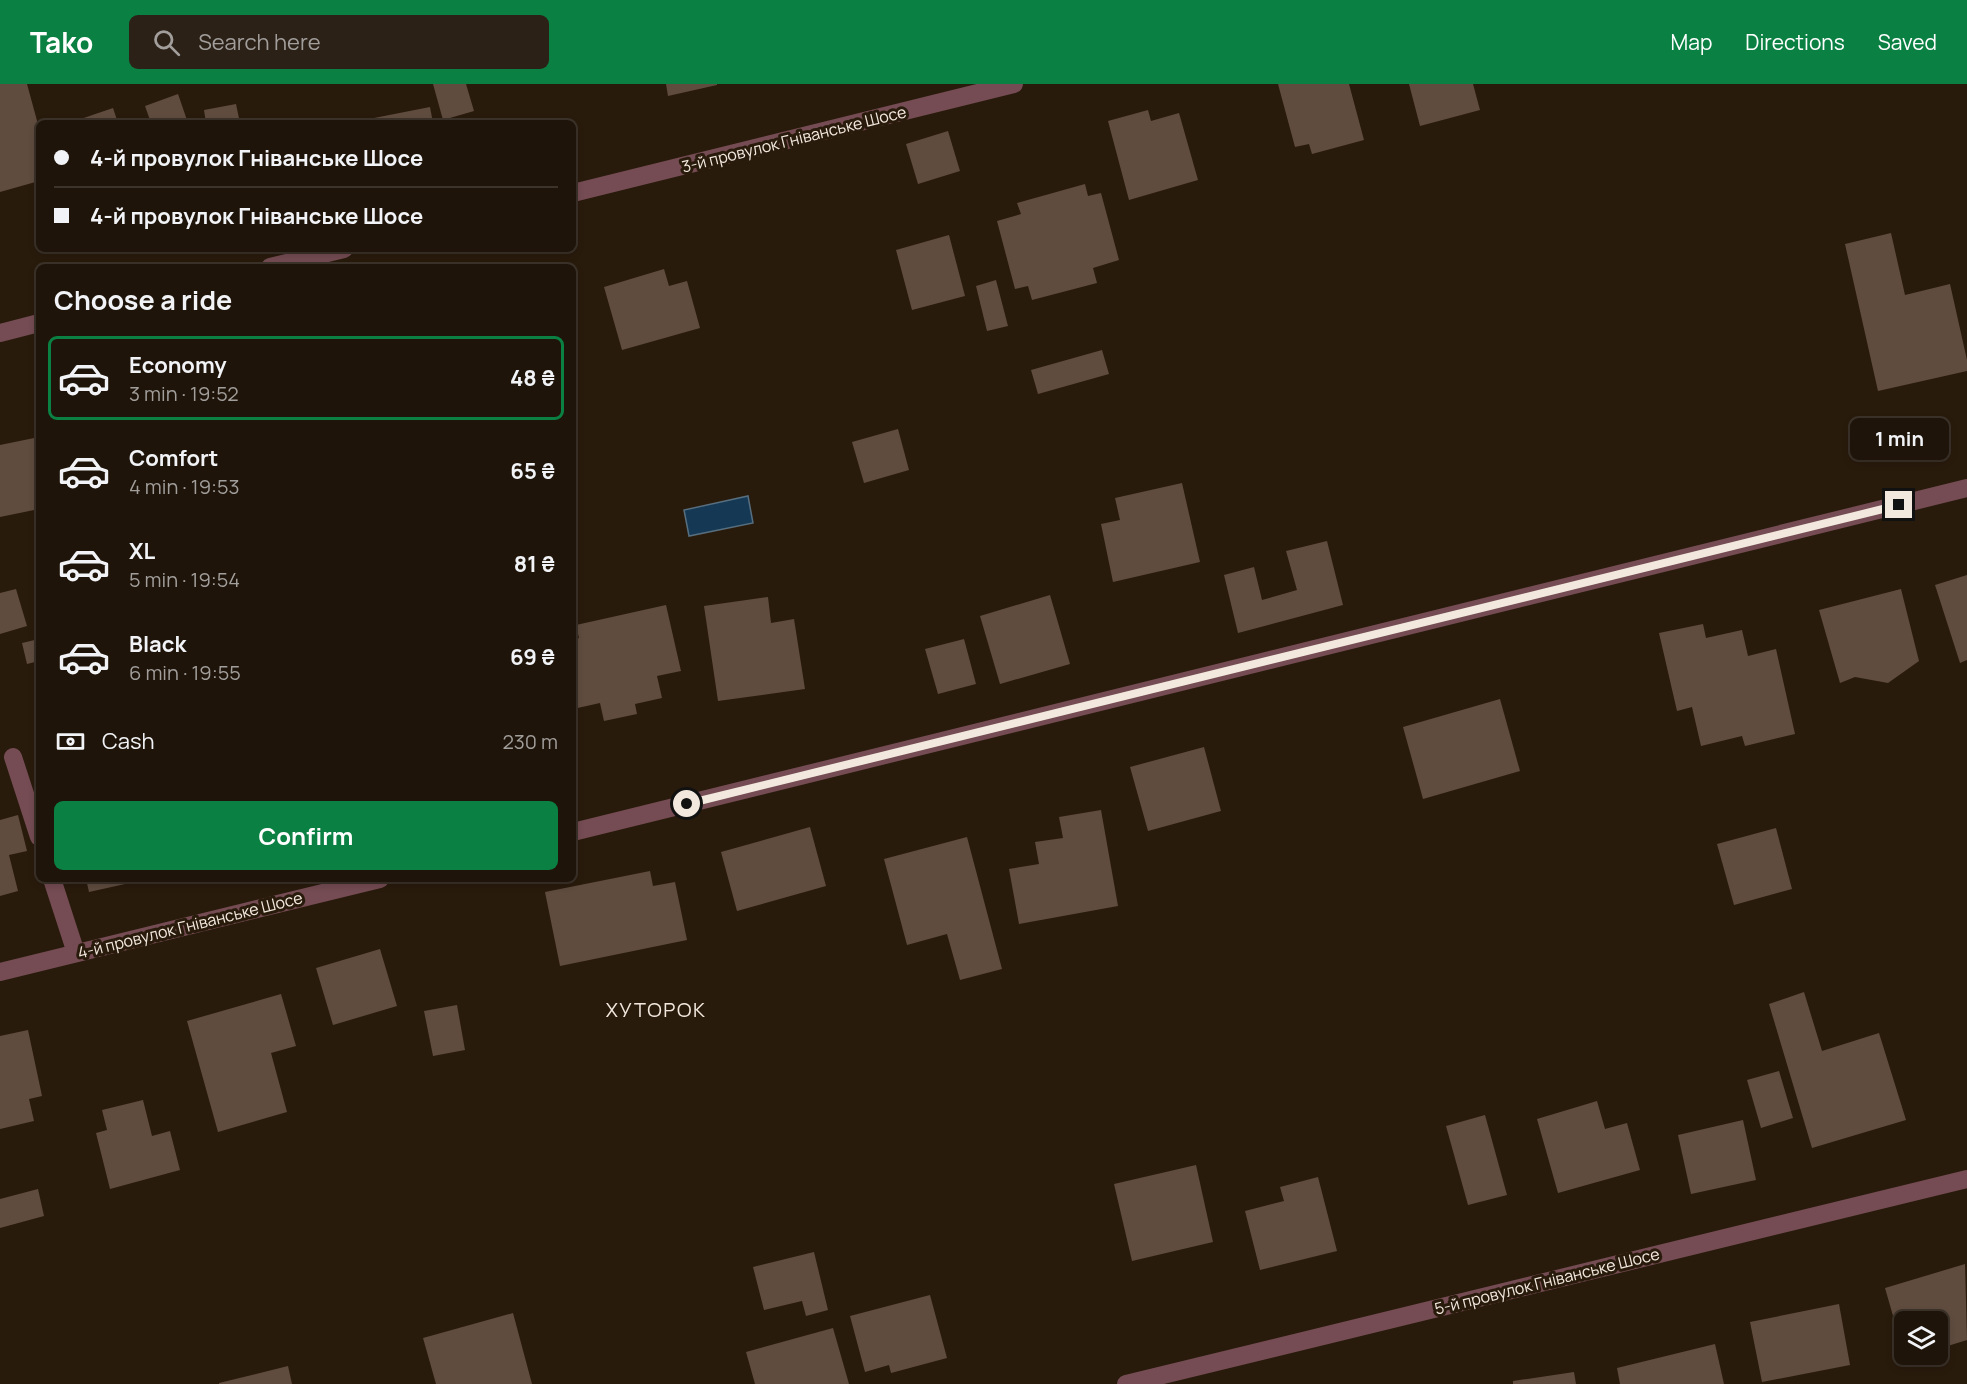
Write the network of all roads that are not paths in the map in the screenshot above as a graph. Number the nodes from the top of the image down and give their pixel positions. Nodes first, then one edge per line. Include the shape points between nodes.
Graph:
1 (1014, 84) edge
2 (576, 192) edge
3 (332, 252) edge
4 (282, 264) edge
5 (36, 324) edge
6 (0, 333) edge
7 (1967, 488) edge
8 (14, 757) dead end
9 (36, 827) edge
10 (576, 831) edge
11 (53, 882) edge
12 (368, 882) edge
13 (76, 953) junction
14 (0, 972) edge
15 (1967, 1179) edge
16 (1126, 1384) edge

1 - 2 street, 3-й провулок Гніванське Шосе
3 - 4 street
5 - 6 street
7 - 10 street
8 - 9 street
11 - 13 street
12 - 13 street, 4-й провулок Гніванське Шосе
13 - 14 street, 4-й провулок Гніванське Шосе
15 - 16 street, 5-й провулок Гніванське Шосе

